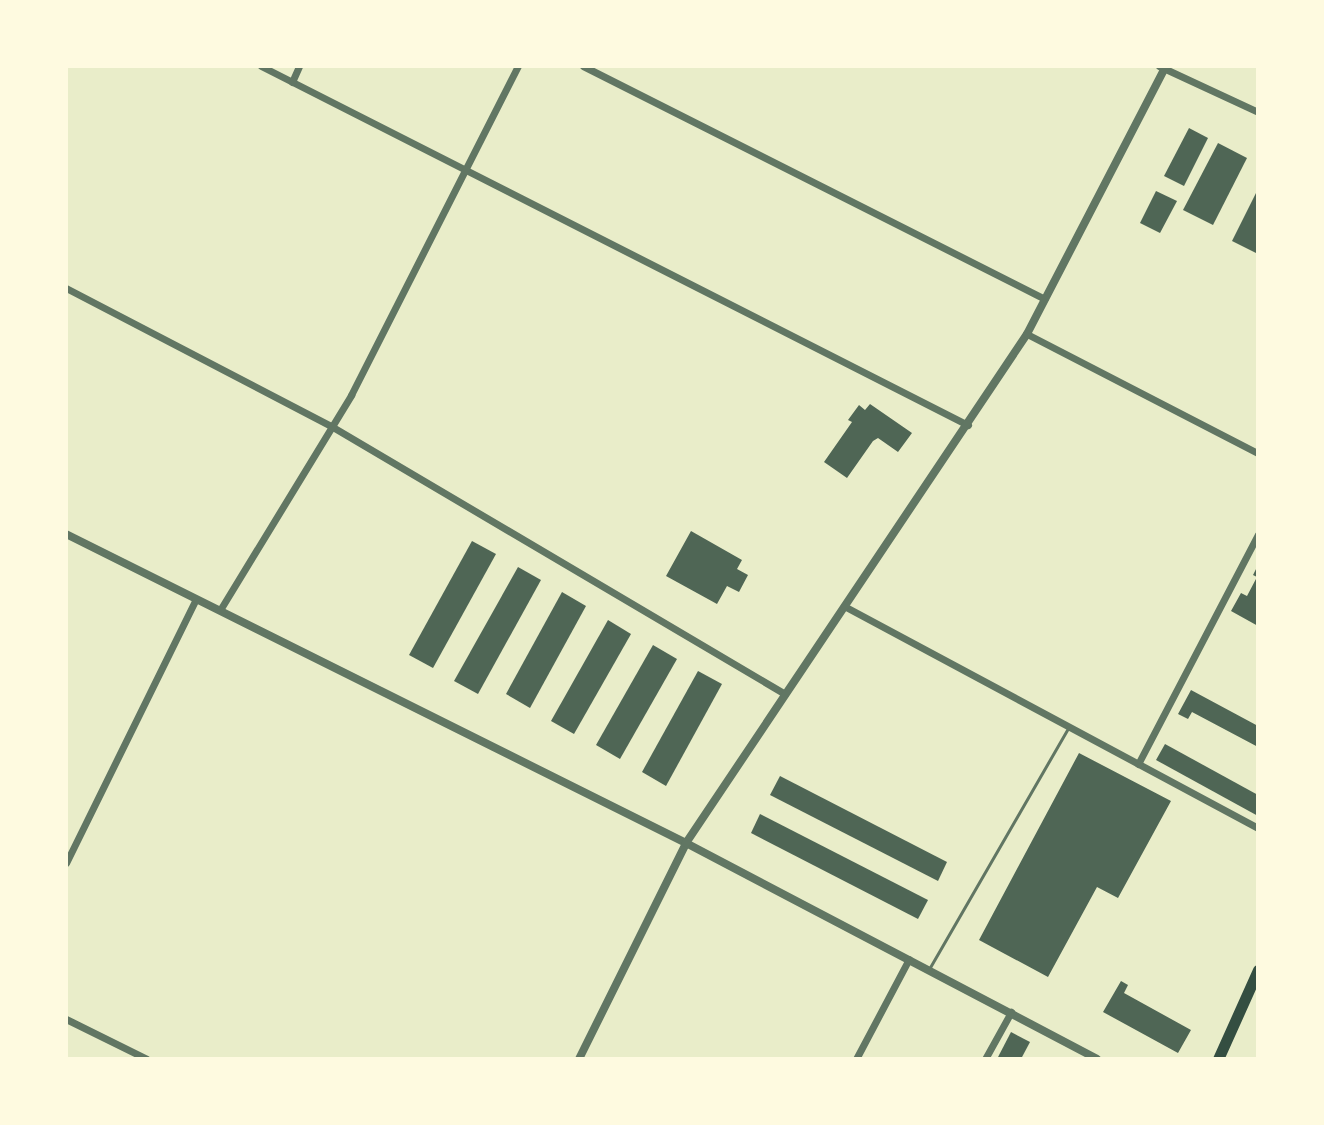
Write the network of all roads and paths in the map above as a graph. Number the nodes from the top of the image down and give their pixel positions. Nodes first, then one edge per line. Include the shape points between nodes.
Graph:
1 (261, 66) edge
2 (299, 66) edge
3 (518, 66) edge
4 (583, 66) edge
5 (1163, 67) edge
6 (292, 82) junction
7 (1258, 112) edge
8 (465, 172) junction
9 (66, 288) edge
10 (1045, 299) junction
11 (1027, 334) junction
12 (968, 425) junction
13 (331, 426) junction
14 (1258, 453) edge
15 (66, 534) edge
16 (1258, 534) edge
17 (196, 599) junction
18 (844, 606) junction
19 (220, 610) junction
20 (785, 694) junction
21 (1069, 727) junction
22 (1138, 764) junction
23 (1258, 828) edge
24 (686, 843) junction
25 (66, 863) edge
26 (909, 959) junction
27 (929, 969) junction
28 (1258, 970) edge
29 (1011, 1012) junction
30 (66, 1019) edge
31 (147, 1059) edge
32 (579, 1059) edge
33 (856, 1059) edge
34 (985, 1059) edge
35 (1097, 1059) edge
36 (1218, 1059) edge

1 - 6 street
2 - 6 street
3 - 8 street
4 - 10 street
5 - 7 street
5 - 10 street
6 - 8 street
8 - 12 street
8 - 13 street
9 - 13 street
10 - 11 street
11 - 12 street
11 - 14 street
12 - 18 street
13 - 19 street
13 - 20 street
15 - 17 street
16 - 22 street
17 - 19 street
17 - 25 street
18 - 20 street
18 - 21 street
19 - 24 street
20 - 24 street
21 - 22 street
21 - 27 lane
22 - 23 street
24 - 26 street
24 - 32 street
26 - 27 street
26 - 33 street
27 - 29 street
28 - 36 main road
29 - 34 street
29 - 35 street
30 - 31 street

